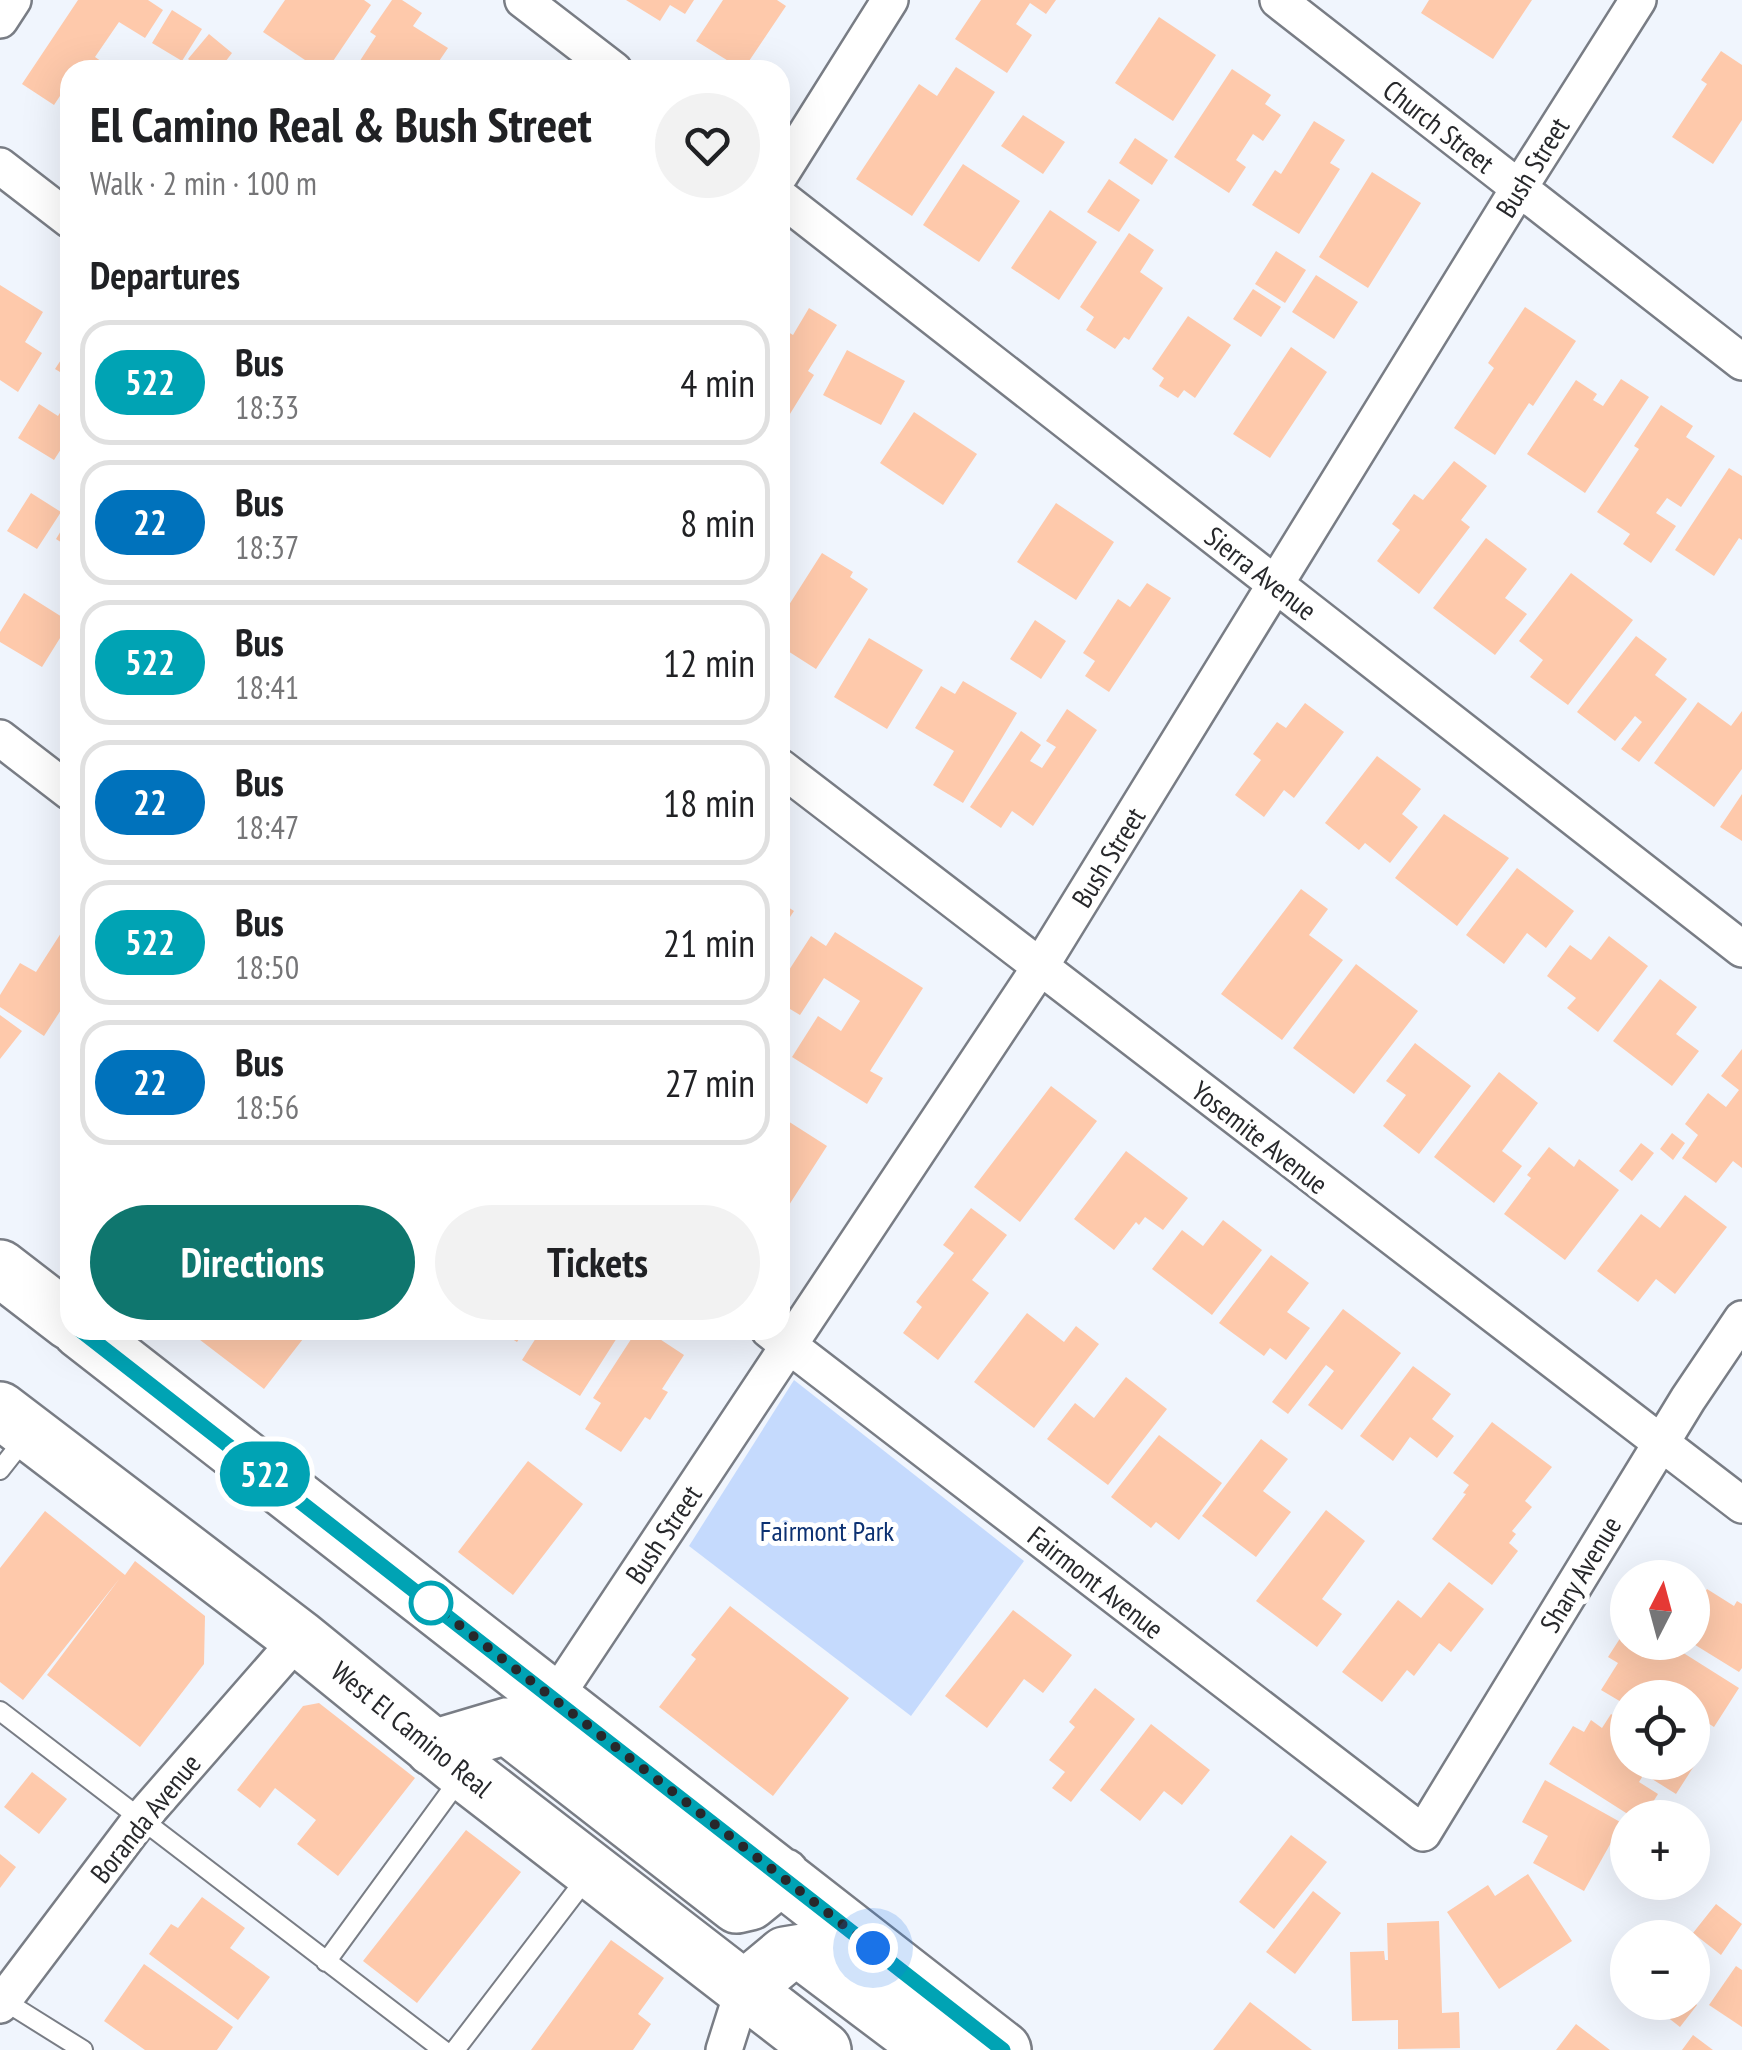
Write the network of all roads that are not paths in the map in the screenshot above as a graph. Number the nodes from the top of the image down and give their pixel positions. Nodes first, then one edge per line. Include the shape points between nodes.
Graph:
1 (12, 0) edge
2 (524, 0) edge
3 (890, 0) edge
4 (1278, 0) edge
5 (1638, 0) edge
6 (0, 20) edge
7 (601, 60) edge
8 (790, 159) edge
9 (0, 166) edge
10 (1518, 188) junction
11 (790, 205) edge
12 (60, 212) edge
13 (1742, 362) edge
14 (1276, 586) junction
15 (0, 738) edge
16 (790, 775) edge
17 (60, 784) edge
18 (1742, 949) edge
19 (1040, 967) junction
20 (0, 1268) edge
21 (60, 1314) edge
22 (1742, 1319) edge
23 (790, 1321) edge
24 (93, 1340) edge
25 (777, 1340) edge
26 (783, 1340) edge
27 (10, 1438) edge
28 (1662, 1442) junction
29 (1742, 1504) edge
30 (299, 1638) junction
31 (554, 1699) junction
32 (0, 1711) edge
33 (449, 1760) junction
34 (139, 1820) junction
35 (1423, 1833) joint
36 (592, 1872) junction
37 (782, 1876) junction
38 (326, 1962) junction
39 (744, 1990) junction
40 (2, 2002) edge
41 (83, 2050) edge
42 (443, 2050) edge
43 (455, 2050) edge
44 (724, 2050) edge
45 (823, 2050) edge
46 (933, 2050) edge
47 (1004, 2050) edge

1 - 6 street
2 - 7 street
3 - 8 street
4 - 10 street, Church Street
5 - 10 street, Bush Street
9 - 12 street
10 - 13 street, Church Street
10 - 14 street, Bush Street
11 - 14 street, Sierra Avenue
14 - 18 street, Sierra Avenue
14 - 19 street, Bush Street
15 - 17 street
16 - 19 street, Yosemite Avenue
19 - 23 street, Bush Street
19 - 28 street, Yosemite Avenue
20 - 21 main road
22 - 28 street, Shary Avenue
24 - 31 main road
25 - 31 street, Bush Street
26 - 35 street, Fairmont Avenue
27 - 30 main road, West El Camino Real
28 - 29 street, Yosemite Avenue
28 - 35 street, Shary Avenue
30 - 33 main road, West El Camino Real
30 - 34 street, Boranda Avenue
31 - 37 main road
32 - 34 lane
33 - 36 main road, West El Camino Real
33 - 37 main road via 507,1726 737,1906
33 - 38 lane
34 - 38 lane
34 - 40 street, Boranda Avenue
36 - 39 main road, West El Camino Real
36 - 43 lane
37 - 47 main road
38 - 42 lane
39 - 44 street
39 - 45 main road, West El Camino Real
39 - 46 main road via 785,1955 803,1952
40 - 41 lane

